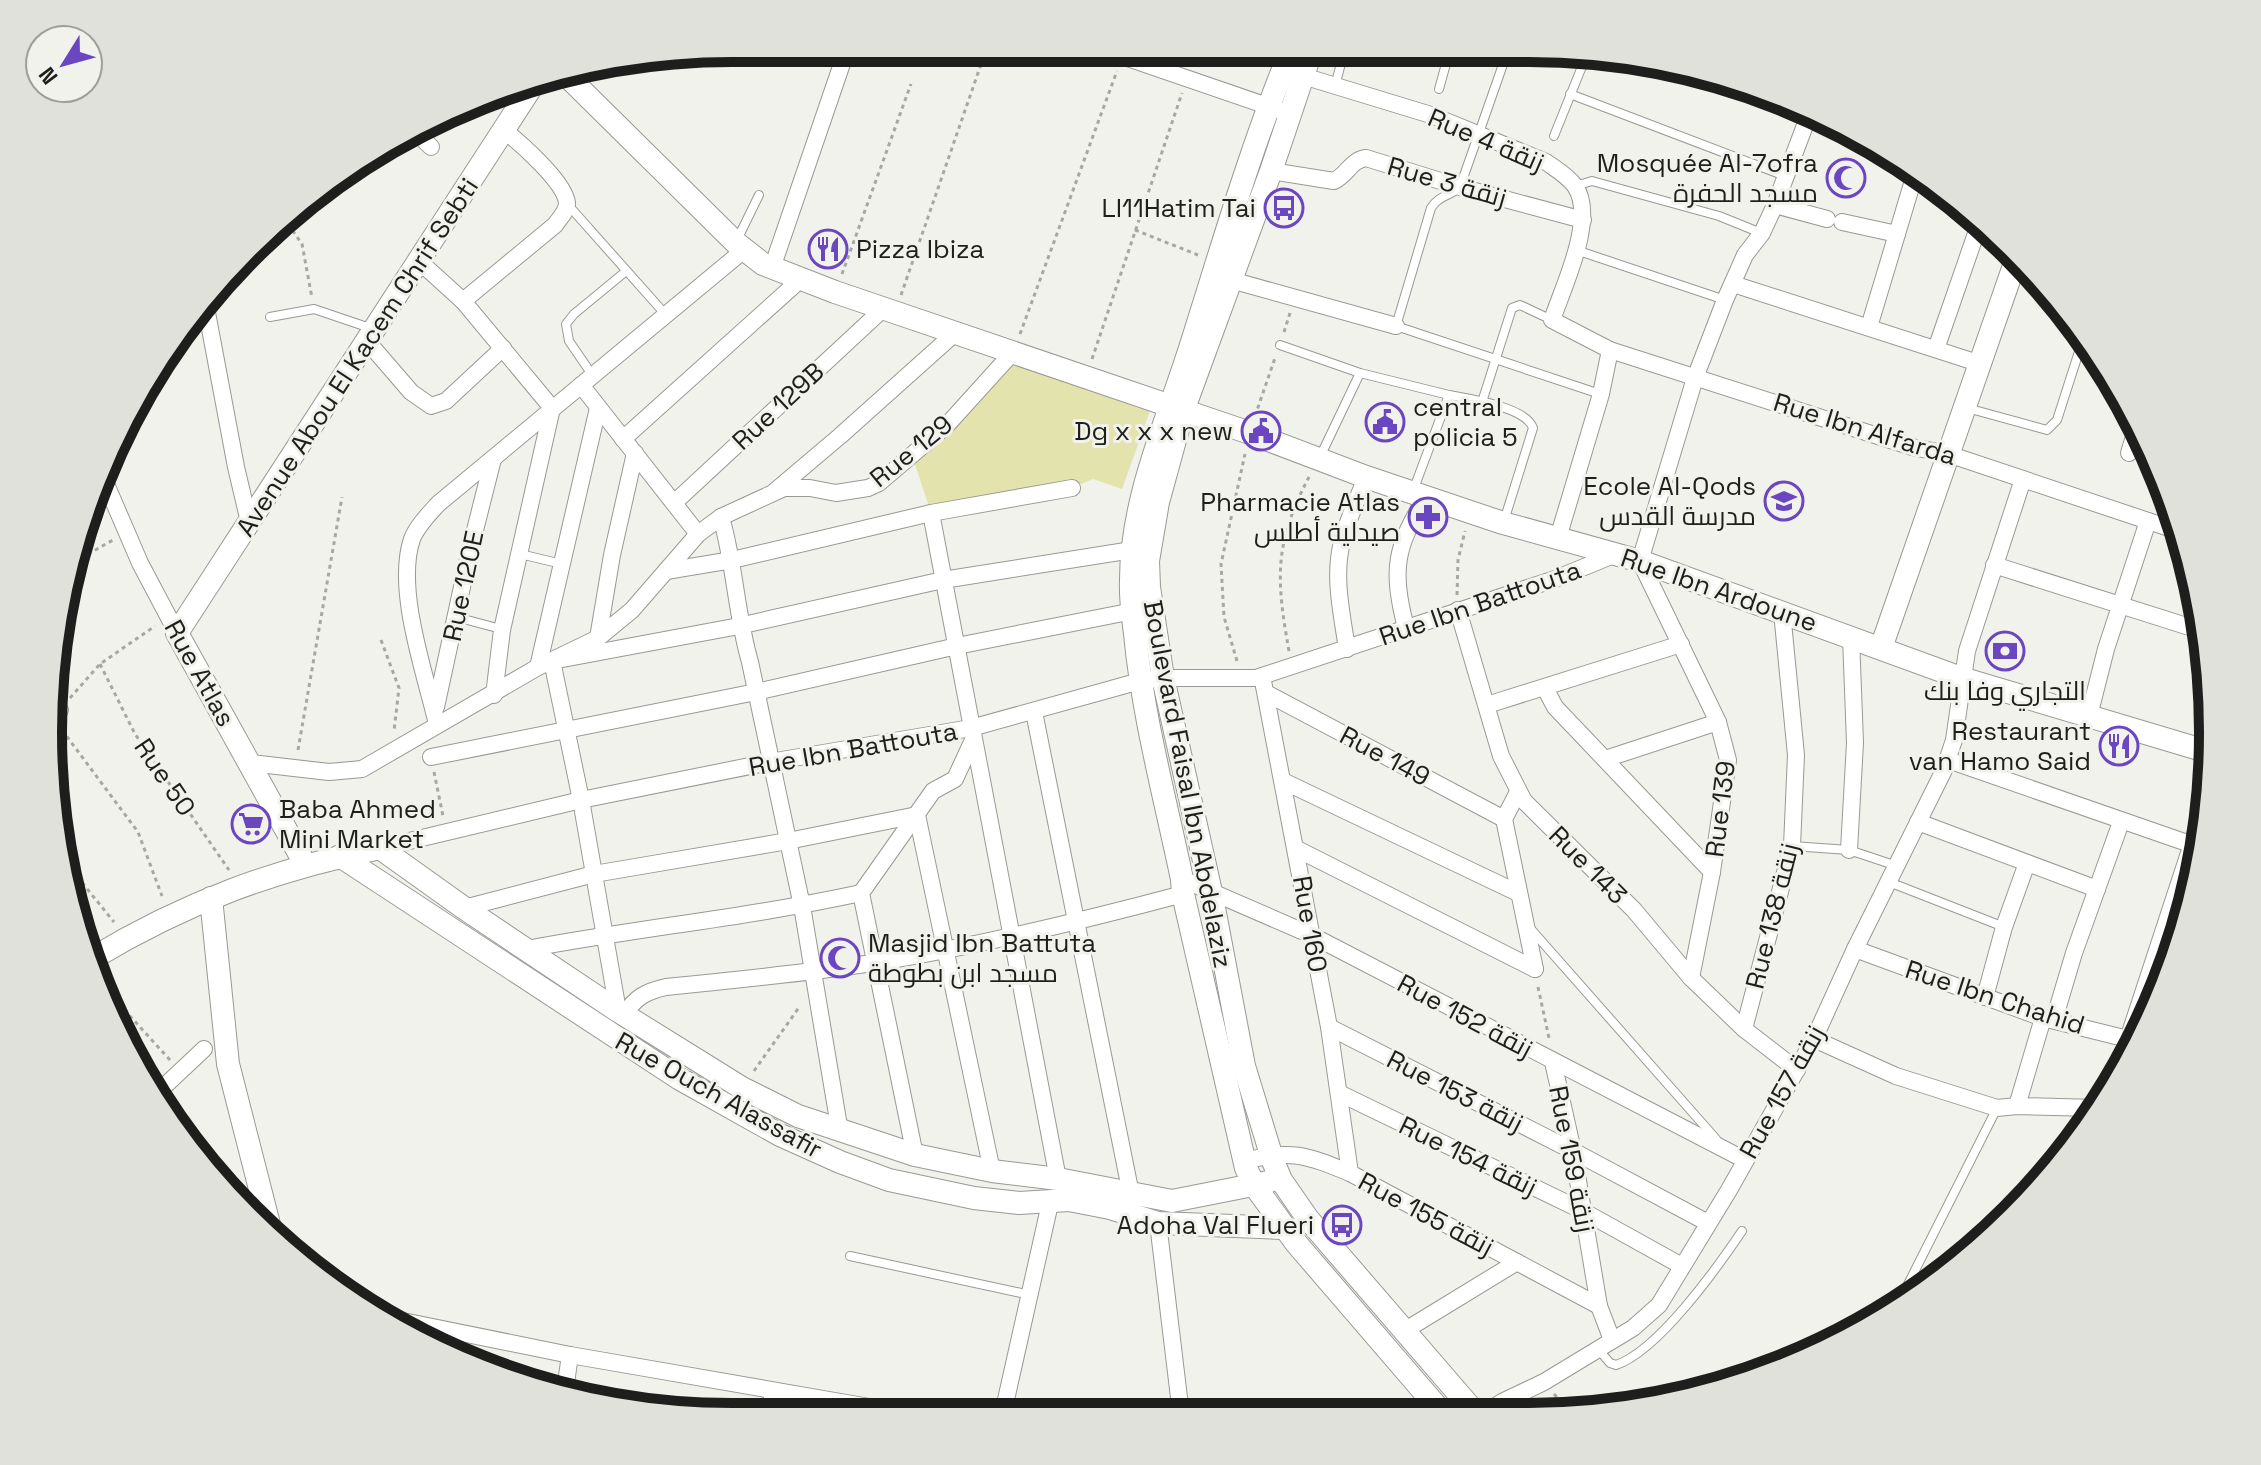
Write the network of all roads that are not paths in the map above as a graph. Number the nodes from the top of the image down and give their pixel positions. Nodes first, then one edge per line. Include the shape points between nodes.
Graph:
1 (843, 62) edge
2 (1140, 62) edge
3 (1166, 62) edge
4 (1286, 62) edge
5 (1308, 62) edge
6 (1341, 62) edge
7 (1446, 62) edge
8 (1504, 62) edge
9 (1583, 64) edge
10 (1163, 70) junction
11 (1303, 76) junction
12 (573, 82) edge
13 (1335, 86) junction
14 (1439, 89) dead end
15 (1570, 94) junction
16 (526, 95) edge
17 (1269, 106) junction
18 (1291, 114) junction
19 (1806, 123) edge
20 (504, 130) junction
21 (1480, 134) junction
22 (1554, 136) dead end
23 (422, 138) edge
24 (431, 147) dead end
25 (1271, 171) junction
26 (1786, 177) junction
27 (1912, 183) edge
28 (1575, 186) junction
29 (1460, 187) junction
30 (759, 195) dead end
31 (567, 204) junction
32 (1775, 205) junction
33 (1583, 220) junction
34 (1762, 233) junction
35 (1976, 233) edge
36 (1897, 234) junction
37 (740, 247) junction
38 (1576, 250) junction
39 (419, 261) junction
40 (772, 268) junction
41 (625, 272) junction
42 (2018, 274) edge
43 (801, 279) junction
44 (1231, 280) junction
45 (1733, 284) junction
46 (1725, 300) junction
47 (463, 301) junction
48 (888, 311) junction
49 (208, 316) edge
50 (666, 316) junction
51 (270, 317) dead end
52 (1552, 320) junction
53 (1396, 326) junction
54 (1869, 327) junction
55 (954, 334) junction
56 (371, 335) junction
57 (1280, 345) road end
58 (503, 348) junction
59 (1936, 349) junction
60 (1610, 350) junction
61 (2079, 351) edge
62 (1013, 352) junction
63 (1495, 359) junction
64 (1981, 364) junction
65 (1360, 373) junction
66 (1695, 378) junction
67 (587, 380) junction
68 (1601, 394) junction
69 (1449, 395) junction
70 (1482, 402) junction
71 (552, 408) junction
72 (598, 408) junction
73 (1176, 408) junction
74 (1966, 408) junction
75 (623, 439) junction
76 (2132, 441) edge
77 (635, 453) junction
78 (2129, 453) dead end
79 (1948, 454) junction
80 (493, 459) junction
81 (1319, 459) junction
82 (1366, 477) junction
83 (2023, 479) junction
84 (1072, 488) dead end
85 (108, 489) edge
86 (771, 494) junction
87 (1419, 494) junction
88 (674, 503) junction
89 (931, 513) junction
90 (721, 517) junction
91 (2148, 521) junction
92 (249, 522) junction
93 (1503, 523) junction
94 (2166, 527) edge
95 (698, 534) junction
96 (1558, 538) junction
97 (1132, 550) junction
98 (519, 554) junction
99 (1616, 554) junction
100 (732, 560) junction
101 (1640, 561) junction
102 (562, 564) junction
103 (1994, 565) junction
104 (666, 571) junction
105 (943, 580) junction
106 (2121, 605) junction
107 (1458, 610) junction
108 (1133, 611) junction
109 (1782, 612) junction
110 (456, 617) junction
111 (173, 625) junction
112 (739, 626) junction
113 (2190, 627) edge
114 (1406, 628) junction
115 (502, 630) junction
116 (1851, 637) junction
117 (598, 638) junction
118 (1681, 644) junction
119 (957, 646) junction
120 (1881, 648) junction
121 (1347, 649) junction
122 (545, 664) junction
123 (1163, 678) junction
124 (1961, 678) junction
125 (1140, 681) junction
126 (1264, 685) junction
127 (1545, 688) junction
128 (756, 692) junction
129 (494, 695) junction
130 (1487, 705) junction
131 (1034, 712) junction
132 (2089, 716) junction
133 (436, 719) junction
134 (1718, 722) junction
135 (565, 731) junction
136 (972, 734) junction
137 (2199, 749) edge
138 (431, 757) road end
139 (1605, 759) junction
140 (1948, 760) junction
141 (770, 762) junction
142 (251, 763) junction
143 (1283, 781) junction
144 (1518, 792) junction
145 (581, 800) junction
146 (917, 815) junction
147 (1504, 819) junction
148 (1918, 822) junction
149 (2121, 822) junction
150 (788, 841) junction
151 (2189, 844) edge
152 (1792, 846) junction
153 (380, 848) junction
154 (1297, 849) junction
155 (1849, 850) junction
156 (340, 856) junction
157 (2027, 863) junction
158 (305, 864) junction
159 (1897, 866) junction
160 (1712, 872) junction
161 (594, 874) junction
162 (2182, 880) edge
163 (1888, 882) junction
164 (1183, 886) junction
165 (2097, 889) junction
166 (1211, 892) junction
167 (861, 893) junction
168 (1518, 893) junction
169 (211, 898) junction
170 (802, 906) junction
171 (464, 908) junction
172 (1077, 922) junction
173 (1527, 925) junction
174 (2004, 927) junction
175 (603, 934) junction
176 (1311, 935) junction
177 (1012, 936) junction
178 (527, 949) junction
179 (1855, 949) junction
180 (946, 950) junction
181 (100, 954) edge
182 (877, 962) junction
183 (815, 977) junction
184 (1691, 978) junction
185 (2148, 989) edge
186 (1985, 997) junction
187 (621, 1013) junction
188 (2048, 1019) junction
189 (1329, 1027) junction
190 (1744, 1029) junction
191 (2125, 1038) edge
192 (1814, 1039) junction
193 (204, 1049) dead end
194 (1553, 1062) junction
195 (1797, 1070) junction
196 (164, 1087) edge
197 (1339, 1093) junction
198 (2017, 1106) junction
199 (1997, 1108) junction
200 (2084, 1108) edge
201 (840, 1132) junction
202 (1721, 1146) junction
203 (1573, 1151) junction
204 (1271, 1154) junction
205 (915, 1155) junction
206 (1745, 1160) junction
207 (1244, 1161) junction
208 (992, 1171) junction
209 (1350, 1173) junction
210 (1281, 1180) junction
211 (1254, 1185) junction
212 (1055, 1189) junction
213 (1131, 1194) junction
214 (1581, 1210) junction
215 (267, 1215) edge
216 (1158, 1223) junction
217 (1708, 1223) junction
218 (1285, 1228) junction
219 (1742, 1231) dead end
220 (850, 1256) dead end
221 (1517, 1262) junction
222 (1682, 1266) junction
223 (1907, 1285) edge
224 (1030, 1295) junction
225 (1599, 1306) junction
226 (417, 1324) edge
227 (1404, 1331) junction
228 (1612, 1340) junction
229 (1597, 1349) junction
230 (570, 1355) junction
231 (566, 1382) edge
232 (773, 1391) junction
233 (771, 1403) edge
234 (831, 1403) edge
235 (1005, 1403) edge
236 (1180, 1403) edge
237 (1434, 1403) edge
238 (1469, 1403) edge
239 (1500, 1403) edge

1 - 40 street
2 - 10 street
3 - 10 street
4 - 17 street, Boulevard Faisal Ibn Abdelaziz
5 - 11 street, Boulevard Faisal Ibn Abdelaziz
6 - 13 lane
7 - 14 lane
8 - 21 lane
9 - 15 lane
10 - 17 street
11 - 13 street, Rue 4 زنقة
11 - 18 street, Boulevard Faisal Ibn Abdelaziz
12 - 37 street, Rue Ibn Ardoune
13 - 21 street, Rue 4 زنقة
15 - 22 lane
15 - 26 lane
16 - 20 street, Avenue Abou El Kacem Chrif Sebti
17 - 18 street
17 - 73 street, Boulevard Faisal Ibn Abdelaziz via 1216,262
18 - 25 street, Boulevard Faisal Ibn Abdelaziz
19 - 26 street
20 - 31 street via 540,163
20 - 39 street, Avenue Abou El Kacem Chrif Sebti
21 - 28 street, Rue 4 زنقة via 1546,162
21 - 29 lane
23 - 24 street
25 - 29 street, Rue 3 زنقة via 1334,181 1366,158
25 - 44 street, Boulevard Faisal Ibn Abdelaziz
26 - 32 street
27 - 36 street
28 - 33 street, Rue 4 زنقة
28 - 34 lane via 1592,181
29 - 33 street, Rue 3 زنقة
29 - 53 lane via 1431,208
30 - 37 lane
31 - 41 lane
31 - 47 street via 555,225
32 - 34 street
32 - 36 street
33 - 38 street, Rue 4 زنقة
34 - 45 street
35 - 59 street
36 - 54 street
37 - 40 street, Rue Ibn Ardoune
37 - 50 street
38 - 46 lane
38 - 52 street, Rue 4 زنقة
39 - 47 street
39 - 56 street, Avenue Abou El Kacem Chrif Sebti
40 - 43 street, Rue Ibn Ardoune
41 - 50 lane
41 - 67 lane via 566,324
42 - 64 street
43 - 48 street, Rue Ibn Ardoune
43 - 75 street
44 - 53 street
44 - 73 street, Boulevard Faisal Ibn Abdelaziz
45 - 46 street
45 - 54 street
46 - 66 street
47 - 58 street
48 - 55 street, Rue Ibn Ardoune
48 - 88 street, Rue 129B
49 - 92 street
50 - 67 street
51 - 56 lane via 314,309
52 - 60 street, Rue Ibn Alfarda
52 - 63 lane via 1515,305
53 - 63 lane
54 - 59 street
55 - 62 street, Rue Ibn Ardoune
55 - 86 street
56 - 58 street via 411,392 431,406 446,401
56 - 92 street, Avenue Abou El Kacem Chrif Sebti
57 - 65 lane
58 - 71 street
59 - 64 street
60 - 66 street, Rue Ibn Alfarda
60 - 68 street
61 - 74 lane via 2052,427 2041,430
62 - 73 street, Rue Ibn Ardoune
62 - 86 street, Rue 129 via 947,425 879,483 836,493 799,487
63 - 68 lane
63 - 70 lane
64 - 74 street
65 - 69 lane
65 - 81 lane
66 - 79 street, Rue Ibn Alfarda
66 - 101 street
67 - 71 street
67 - 72 street
68 - 96 street
69 - 70 lane
69 - 87 lane
70 - 93 lane via 1524,415 1533,424
71 - 80 street
71 - 98 street
72 - 75 street
72 - 102 street
73 - 81 street, Rue Ibn Ardoune
73 - 97 street, Boulevard Faisal Ibn Abdelaziz via 1144,492
73 - 123 street, Boulevard Faisal Ibn Abdelaziz via 1148,561
74 - 79 street
75 - 77 street
76 - 78 street
77 - 88 street
77 - 117 street
79 - 83 street, Rue Ibn Alfarda
79 - 120 street
80 - 110 street, Rue 120E
80 - 133 street via 424,520 407,563 411,615
81 - 82 street, Rue Ibn Ardoune
82 - 87 street, Rue Ibn Ardoune
82 - 121 street via 1339,555
83 - 91 street, Rue Ibn Alfarda
83 - 103 street, Rue 157 زنقة
84 - 89 street
85 - 111 street, Rue Atlas
86 - 90 street, Rue 129
87 - 93 street, Rue Ibn Ardoune
87 - 114 street via 1400,548 1397,584
88 - 95 street
89 - 100 street
89 - 105 street
90 - 95 street, Rue 129
90 - 100 street
91 - 94 street, Rue Ibn Alfarda
91 - 106 street
92 - 111 street, Avenue Abou El Kacem Chrif Sebti
93 - 96 street, Rue Ibn Ardoune
95 - 104 street, Rue 129
96 - 99 street, Rue Ibn Ardoune
97 - 105 street
97 - 108 street, Boulevard Faisal Ibn Abdelaziz
98 - 102 lane
98 - 115 street
99 - 101 street, Rue Ibn Ardoune
99 - 107 street, Rue Ibn Battouta
100 - 104 street
100 - 112 street
101 - 109 street, Rue Ibn Ardoune
101 - 118 street, Rue 139
102 - 122 street
103 - 106 street
103 - 124 street, Rue 157 زنقة
104 - 117 street, Rue 129
105 - 112 street
105 - 119 street
106 - 113 street
106 - 132 street
107 - 114 street, Rue Ibn Battouta
107 - 130 street, Rue 143
108 - 119 street
108 - 125 street, Boulevard Faisal Ibn Abdelaziz
109 - 116 street, Rue Ibn Ardoune
109 - 152 street, Rue 138 زنقة via 1796,755
110 - 115 lane
110 - 133 street, Rue 120E
111 - 142 street, Rue Atlas
112 - 122 street
112 - 128 street
114 - 121 street, Rue Ibn Battouta
115 - 129 street
116 - 120 street, Rue Ibn Ardoune
116 - 155 street via 1855,743
117 - 122 street, Rue 129
118 - 127 street
118 - 134 street, Rue 139
119 - 128 street
119 - 136 street
120 - 124 street, Rue Ibn Ardoune
121 - 126 street, Rue Ibn Battouta via 1292,666
122 - 129 street, Rue 129
122 - 135 street
123 - 125 street, Rue Ibn Battouta
123 - 126 street, Rue Ibn Battouta
123 - 166 street, Boulevard Faisal Ibn Abdelaziz
124 - 132 street, Rue Ibn Ardoune
124 - 140 street, Rue 157 زنقة
125 - 131 street, Rue Ibn Battouta
125 - 164 street, Boulevard Faisal Ibn Abdelaziz
126 - 143 street, Rue 160
126 - 147 street, Rue 149
127 - 130 street
127 - 139 street via 1555,707
128 - 135 street
128 - 141 street
129 - 133 street, Rue 129
130 - 144 street, Rue 143
131 - 136 street, Rue Ibn Battouta
131 - 172 street
132 - 137 street, Rue Ibn Ardoune
133 - 142 street, Rue 129 via 390,754 353,771
134 - 139 street
134 - 160 street, Rue 139 via 1728,769
135 - 138 street
135 - 145 street
136 - 141 street, Rue Ibn Battouta
136 - 146 street via 955,779 935,788
136 - 177 street
139 - 160 street
140 - 148 street, Rue 157 زنقة
140 - 149 street
141 - 145 street, Rue Ibn Battouta
141 - 150 street
142 - 158 street, Rue Atlas
143 - 154 street, Rue 160
143 - 168 street
144 - 147 street
144 - 184 street, Rue 143 via 1634,910
145 - 153 street, Rue Ibn Battouta
145 - 161 street
146 - 150 street
146 - 167 street
146 - 180 street
147 - 168 street
148 - 157 street
148 - 159 street, Rue 157 زنقة
149 - 151 street
149 - 165 street
150 - 161 street
150 - 170 street
152 - 155 lane
152 - 190 street, Rue 138 زنقة
153 - 156 street, Rue Ibn Battouta
153 - 171 street, Rue Ouch Alassafir
154 - 173 street via 1535,969
154 - 176 street, Rue 160
155 - 159 lane
156 - 158 street, Rue Ibn Battouta
156 - 212 street, Rue Ouch Alassafir via 645,1057 807,1148 889,1180 948,1194 1019,1203
157 - 165 street
157 - 174 street
158 - 169 street, Rue Ibn Battouta
159 - 163 street, Rue 157 زنقة
160 - 184 street, Rue 139
161 - 171 street
161 - 175 street
162 - 185 street
163 - 174 lane
163 - 179 street, Rue 157 زنقة
164 - 166 street, Rue 152 زنقة
164 - 172 street
164 - 207 street, Boulevard Faisal Ibn Abdelaziz
165 - 188 street
166 - 176 street, Rue 152 زنقة
166 - 204 street, Boulevard Faisal Ibn Abdelaziz via 1244,1066
167 - 170 street
167 - 182 street
168 - 173 street
169 - 181 street, Rue Ibn Battouta
169 - 215 street via 228,1064
170 - 175 street
170 - 183 street
171 - 178 street, Rue Ouch Alassafir
172 - 177 street
172 - 213 street
173 - 202 lane
174 - 186 street
175 - 178 street
175 - 187 street
176 - 189 street, Rue 160
176 - 194 street, Rue 152 زنقة
177 - 180 street
177 - 212 street
178 - 187 street, Rue Ouch Alassafir
179 - 186 street, Rue Ibn Chahid
179 - 192 street, Rue 157 زنقة
180 - 182 street
180 - 208 street
182 - 183 street
182 - 205 street
183 - 187 street via 666,987 643,994
183 - 201 street
184 - 190 street, Rue 143
186 - 188 street, Rue Ibn Chahid
187 - 201 street, Rue Ouch Alassafir via 742,1088
188 - 191 street, Rue Ibn Chahid
188 - 198 street
189 - 197 street, Rue 160
189 - 203 street, Rue 153 زنقة
190 - 195 street, Rue 143
192 - 195 street, Rue 157 زنقة
192 - 199 street via 1896,1076
193 - 196 street
194 - 202 street, Rue 152 زنقة
194 - 203 street, Rue 159 زنقة
195 - 206 street, Rue 157 زنقة
197 - 209 street, Rue 160
197 - 214 street, Rue 154 زنقة
198 - 199 street
198 - 200 street
199 - 223 lane
201 - 205 street, Rue Ouch Alassafir
202 - 206 street, Rue 152 زنقة
203 - 214 street, Rue 159 زنقة
203 - 217 street, Rue 153 زنقة
204 - 207 street, Rue 155 زنقة
204 - 209 street, Rue 155 زنقة via 1314,1159
204 - 210 street, Boulevard Faisal Ibn Abdelaziz
205 - 208 street, Rue Ouch Alassafir
206 - 217 street, Rue 157 زنقة
207 - 211 street, Boulevard Faisal Ibn Abdelaziz
208 - 212 street, Rue Ouch Alassafir
209 - 221 street, Rue 155 زنقة
210 - 211 street, Rue Ouch Alassafir
210 - 227 street, Boulevard Faisal Ibn Abdelaziz
211 - 213 street, Rue Ouch Alassafir via 1172,1201
211 - 218 street, Boulevard Faisal Ibn Abdelaziz
212 - 213 street, Rue Ouch Alassafir
212 - 216 street, Rue Ouch Alassafir
212 - 224 street
214 - 222 street, Rue 154 زنقة
214 - 225 street, Rue 159 زنقة
216 - 218 street, Rue Ouch Alassafir
216 - 236 street
217 - 222 street, Rue 157 زنقة
218 - 237 street, Boulevard Faisal Ibn Abdelaziz
219 - 229 lane via 1649,1346 1616,1365
220 - 224 lane
221 - 225 street, Rue 155 زنقة
221 - 227 street
222 - 228 street, Rue 157 زنقة via 1654,1312
224 - 235 street
225 - 228 street, Rue 159 زنقة
226 - 230 street
227 - 238 street, Boulevard Faisal Ibn Abdelaziz
228 - 229 street, Rue 157 زنقة
229 - 239 street, Rue 157 زنقة
230 - 231 street
230 - 232 street
232 - 233 street
232 - 234 street

